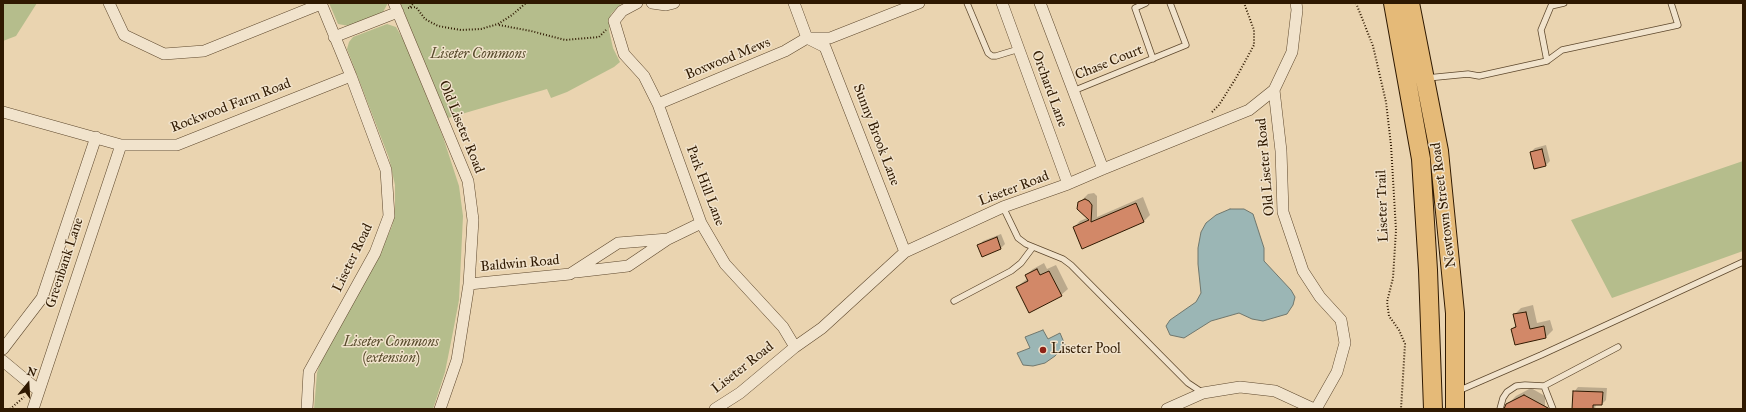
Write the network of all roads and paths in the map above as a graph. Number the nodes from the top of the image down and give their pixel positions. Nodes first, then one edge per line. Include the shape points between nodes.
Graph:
1 (109, 3) edge
2 (321, 3) edge
3 (414, 3) edge
4 (526, 3) edge
5 (636, 3) edge
6 (652, 3) edge
7 (674, 3) edge
8 (794, 3) edge
9 (919, 3) edge
10 (967, 3) edge
11 (1002, 3) edge
12 (1040, 3) edge
13 (1146, 3) edge
14 (1170, 3) edge
15 (1244, 3) edge
16 (1296, 3) edge
17 (1356, 3) edge
18 (1393, 3) edge
19 (1410, 3) edge
20 (1564, 3) edge
21 (1671, 3) edge
22 (1550, 4) edge
23 (396, 7) edge
24 (614, 21) junction
25 (498, 24) junction
26 (334, 37) junction
27 (807, 38) junction
28 (1019, 49) junction
29 (1153, 59) junction
30 (1547, 61) junction
31 (351, 76) junction
32 (1425, 78) junction
33 (1274, 90) junction
34 (1073, 91) junction
35 (658, 104) junction
36 (3, 112) edge
37 (1209, 114) dead end
38 (96, 137) junction
39 (121, 144) junction
40 (1103, 169) junction
41 (1068, 184) junction
42 (1002, 207) junction
43 (701, 223) junction
44 (668, 239) junction
45 (1033, 247) junction
46 (905, 252) junction
47 (1451, 260) junction
48 (1743, 262) edge
49 (1428, 265) junction
50 (571, 274) junction
51 (470, 284) junction
52 (954, 301) dead end
53 (795, 347) junction
54 (1618, 347) dead end
55 (3, 349) edge
56 (3, 361) edge
57 (1544, 386) junction
58 (34, 392) junction
59 (1203, 393) junction
60 (1456, 400) edge
61 (10, 409) edge
62 (33, 409) edge
63 (307, 409) edge
64 (440, 409) edge
65 (715, 409) edge
66 (1167, 409) edge
67 (1315, 409) edge
68 (1401, 409) edge
69 (1433, 409) edge
70 (1500, 409) edge
71 (1553, 409) edge

1 - 2 street via 124,35 164,54 204,51
2 - 26 street, Liseter Road
3 - 25 path via 410,8 416,7 425,19 438,26 461,30 481,29
4 - 25 path
5 - 24 street via 622,11
6 - 7 street
8 - 27 street
9 - 27 street via 830,38
10 - 28 lane via 988,53 996,56
11 - 28 street, Orchard Lane
12 - 34 street, Orchard Lane
13 - 29 lane, Chase Court via 1135,8
14 - 29 lane, Chase Court via 1186,46
15 - 37 path via 1254,30 1254,45 1236,78
16 - 33 street, Liseter Road via 1292,52
17 - 68 path, Liseter Trail via 1372,46 1386,102 1392,145 1396,230 1393,278 1387,302 1389,316 1405,344
18 - 49 main road, Newtown Street Road via 1421,159
19 - 32 main road, Newtown Street Road
20 - 22 lane
21 - 30 lane via 1678,25 1562,50
22 - 30 lane via 1541,30
23 - 26 street
23 - 51 street, Old Liseter Road via 468,182 473,220
24 - 25 path via 599,37 565,40
24 - 35 street, Park Hill Lane via 624,54 644,76
26 - 31 street, Liseter Road
27 - 35 street, Boxwood Mews via 785,52
27 - 46 street, Sunny Brook Lane via 825,47
28 - 41 street, Orchard Lane
29 - 34 lane, Chase Court
30 - 32 lane via 1479,76 1468,74
31 - 39 street, Rockwood Farm Road via 177,145
31 - 63 street, Liseter Road via 386,170 389,216 375,253 309,372
32 - 47 main road, Newtown Street Road via 1439,151
33 - 40 street, Liseter Road via 1249,110
33 - 67 street, Old Liseter Road via 1281,151 1283,212 1302,271 1320,297 1341,320 1345,343 1337,372
34 - 40 street, Orchard Lane
35 - 43 street, Park Hill Lane
36 - 38 street, Rockwood Farm Road
38 - 39 street, Rockwood Farm Road
38 - 55 street, Greenbank Lane via 42,298
39 - 58 street, Greenbank Lane
40 - 41 street, Liseter Road
41 - 42 street, Liseter Road
42 - 45 lane via 1018,238
42 - 46 street, Liseter Road
43 - 44 street, Baldwin Road
43 - 53 street, Park Hill Lane via 725,264 783,327
44 - 50 street, Baldwin Road via 628,266
44 - 50 street, Baldwin Road via 618,243
45 - 52 lane via 1011,271
45 - 59 lane via 1071,264 1188,383
46 - 53 street, Liseter Road via 822,328
47 - 49 main road
47 - 60 main road, Newtown Street Road via 1455,312
48 - 60 lane via 1541,355
49 - 69 main road, Newtown Street Road
50 - 51 street, Baldwin Road
51 - 64 street, Old Liseter Road via 457,360
53 - 65 street, Liseter Road via 740,393
54 - 57 lane
56 - 58 street
57 - 70 lane via 1516,386 1507,392
57 - 71 lane
58 - 61 path
58 - 62 street, Greenbank Lane
59 - 66 street, Old Liseter Road
59 - 67 street, Old Liseter Road via 1240,387 1275,391

